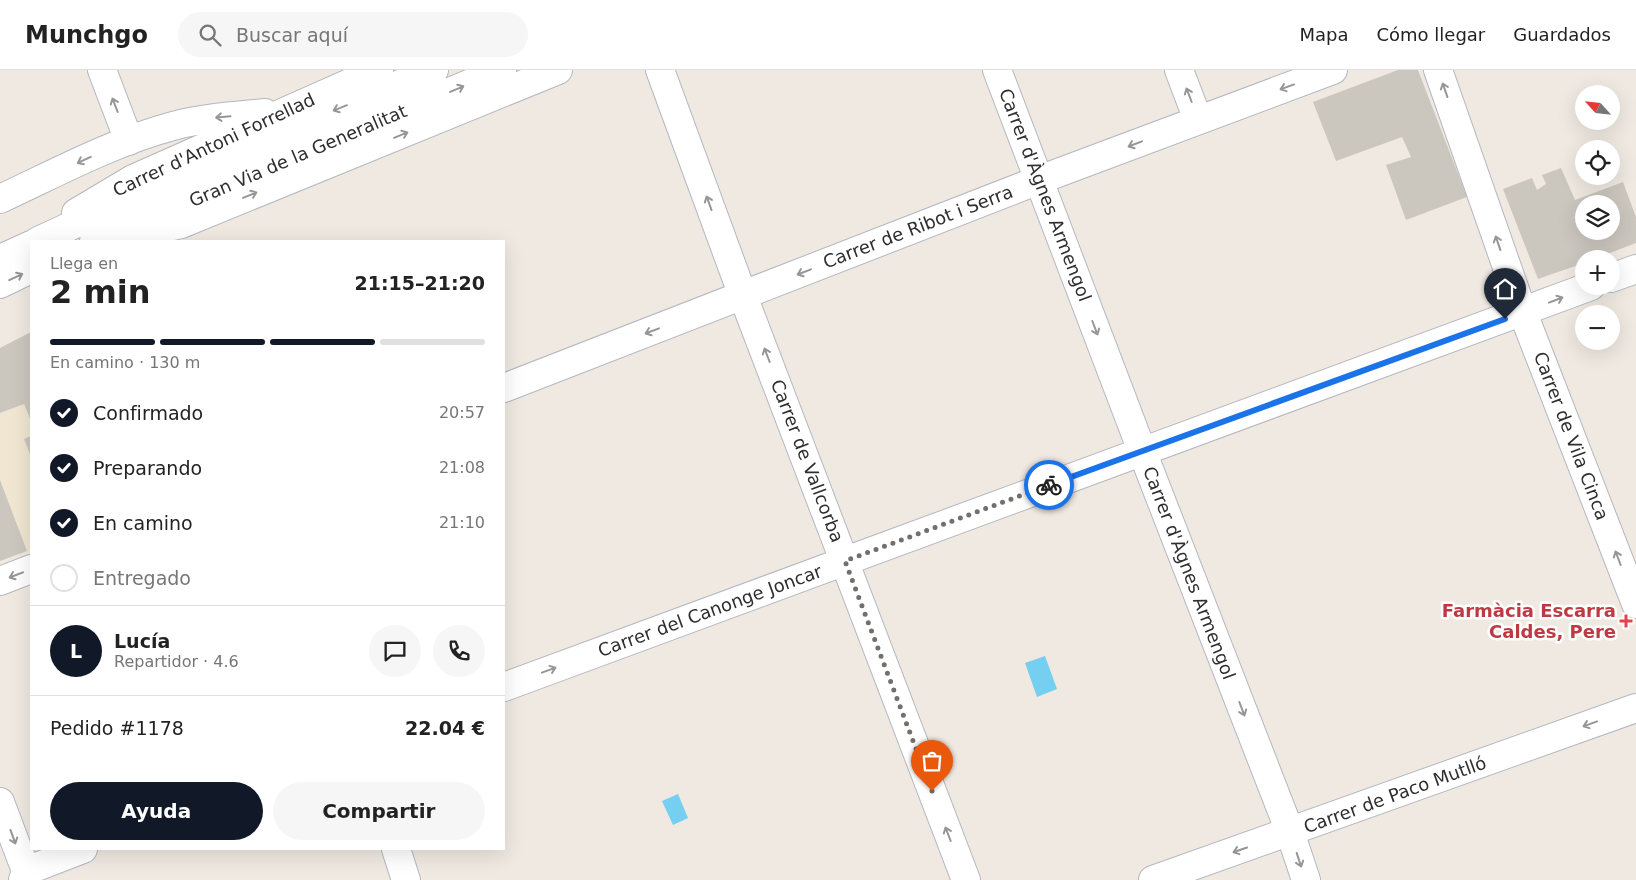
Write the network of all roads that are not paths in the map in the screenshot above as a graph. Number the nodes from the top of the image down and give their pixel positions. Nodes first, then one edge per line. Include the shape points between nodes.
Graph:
1 (102, 70) edge
2 (379, 70) edge
3 (434, 70) edge
4 (502, 70) edge
5 (558, 70) edge
6 (660, 70) edge
7 (997, 70) edge
8 (1179, 70) edge
9 (1333, 70) edge
10 (1438, 70) edge
11 (289, 111) junction
12 (1198, 120) junction
13 (129, 141) junction
14 (1039, 180) junction
15 (0, 199) edge
16 (179, 233) edge
17 (40, 240) edge
18 (40, 240) edge
19 (96, 240) edge
20 (113, 240) edge
21 (30, 246) edge
22 (30, 247) edge
23 (0, 267) edge
24 (30, 269) edge
25 (1636, 269) edge
26 (1620, 275) edge
27 (1575, 292) edge
28 (744, 296) junction
29 (1523, 313) junction
30 (505, 388) edge
31 (1142, 451) junction
32 (845, 561) junction
33 (30, 569) edge
34 (0, 581) edge
35 (1636, 604) edge
36 (505, 686) edge
37 (1636, 708) edge
38 (0, 802) edge
39 (1290, 832) junction
40 (81, 850) edge
41 (396, 850) edge
42 (24, 876) edge
43 (407, 880) edge
44 (966, 880) edge
45 (1154, 880) edge
46 (1306, 880) edge

13 -> 1 street
2 - 11 street, Carrer d'Antoni Forrellad
3 -> 18 street, Gran Via de la Generalitat via 203,165
19 -> 4 street, Gran Via de la Generalitat
16 -> 5 street
28 -> 6 street, Carrer de Vallcorba
7 - 14 street, Carrer d'Àgnes Armengol
12 -> 8 street
9 -> 12 street, Carrer de Ribot i Serra
29 -> 10 street, Carrer de Vila Cinca
11 -> 13 street via 213,118 173,126
11 - 17 street, Carrer d'Antoni Forrellad via 132,179
12 -> 14 street, Carrer de Ribot i Serra
13 -> 15 street
14 -> 28 street, Carrer de Ribot i Serra
14 -> 31 street, Carrer d'Àgnes Armengol
16 - 20 street
21 - 23 street
22 - 23 street, Carrer d'Antoni Forrellad
23 -> 24 street
25 - 26 street
29 -> 27 street, Carrer del Canonge Joncar
28 -> 30 street, Carrer de Ribot i Serra
32 -> 28 street, Carrer de Vallcorba
29 - 31 street, Carrer del Canonge Joncar
35 -> 29 street, Carrer de Vila Cinca
31 - 32 street, Carrer del Canonge Joncar
31 -> 39 street, Carrer d'Àgnes Armengol
36 -> 32 street, Carrer del Canonge Joncar
44 -> 32 street, Carrer de Vallcorba
33 -> 34 street
37 -> 39 street, Carrer de Paco Mutlló
38 -> 42 street
39 -> 45 street, Carrer de Paco Mutlló
39 -> 46 street, Carrer d'Àgnes Armengol
40 - 42 street
41 - 43 street

